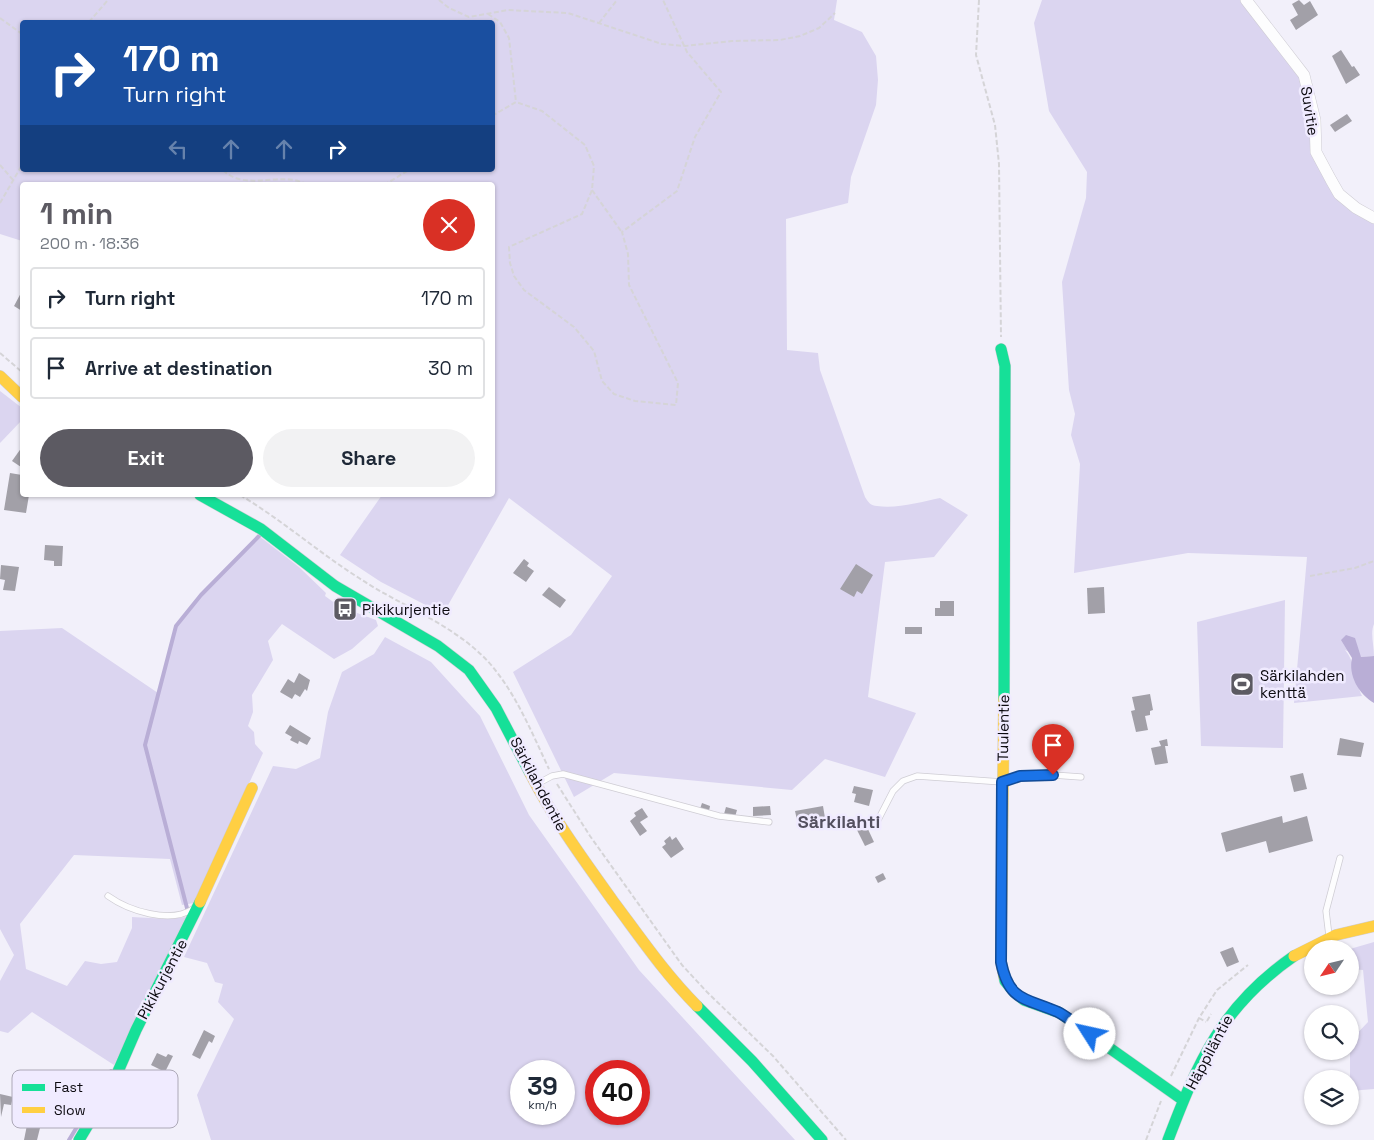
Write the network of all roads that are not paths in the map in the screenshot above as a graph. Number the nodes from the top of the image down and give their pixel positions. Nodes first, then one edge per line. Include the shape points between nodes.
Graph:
1 (1246, 0) edge
2 (1374, 218) edge
3 (1001, 349) road end
4 (0, 376) edge
5 (20, 395) edge
6 (204, 497) edge
7 (1082, 777) dead end
8 (1002, 782) junction
9 (536, 785) junction
10 (252, 788) dead end
11 (769, 822) dead end
12 (876, 824) dead end
13 (1340, 858) dead end
14 (108, 896) dead end
15 (199, 905) junction
16 (1374, 926) edge
17 (1329, 938) junction
18 (119, 1070) edge
19 (1183, 1100) junction
20 (86, 1128) edge
21 (79, 1140) edge
22 (822, 1140) edge
23 (1168, 1140) edge

1 - 2 street, Suvitie via 1304,75 1315,120 1316,152 1339,194
3 - 8 street, Tuulentie via 1005,366 1006,514
4 - 5 street
6 - 9 street, Särkilahdentie via 253,524 335,586 453,656 488,694 512,734
7 - 8 lane via 1039,774
8 - 12 lane via 917,776 903,781 893,792
8 - 19 street, Tuulentie via 1001,962 1005,981 1024,1000 1060,1013
9 - 11 lane via 563,774 719,816
9 - 22 street, Särkilahdentie via 580,856 665,970
10 - 15 street, Pikikurjentie
13 - 17 lane via 1326,911
14 - 15 lane via 138,912 165,915 188,912
15 - 18 street, Pikikurjentie
16 - 17 street, Häppiläntie via 1360,927
17 - 19 street, Häppiläntie via 1288,959 1244,994 1212,1040
19 - 23 street, Häppiläntie
20 - 21 street, Pikikurjentie

